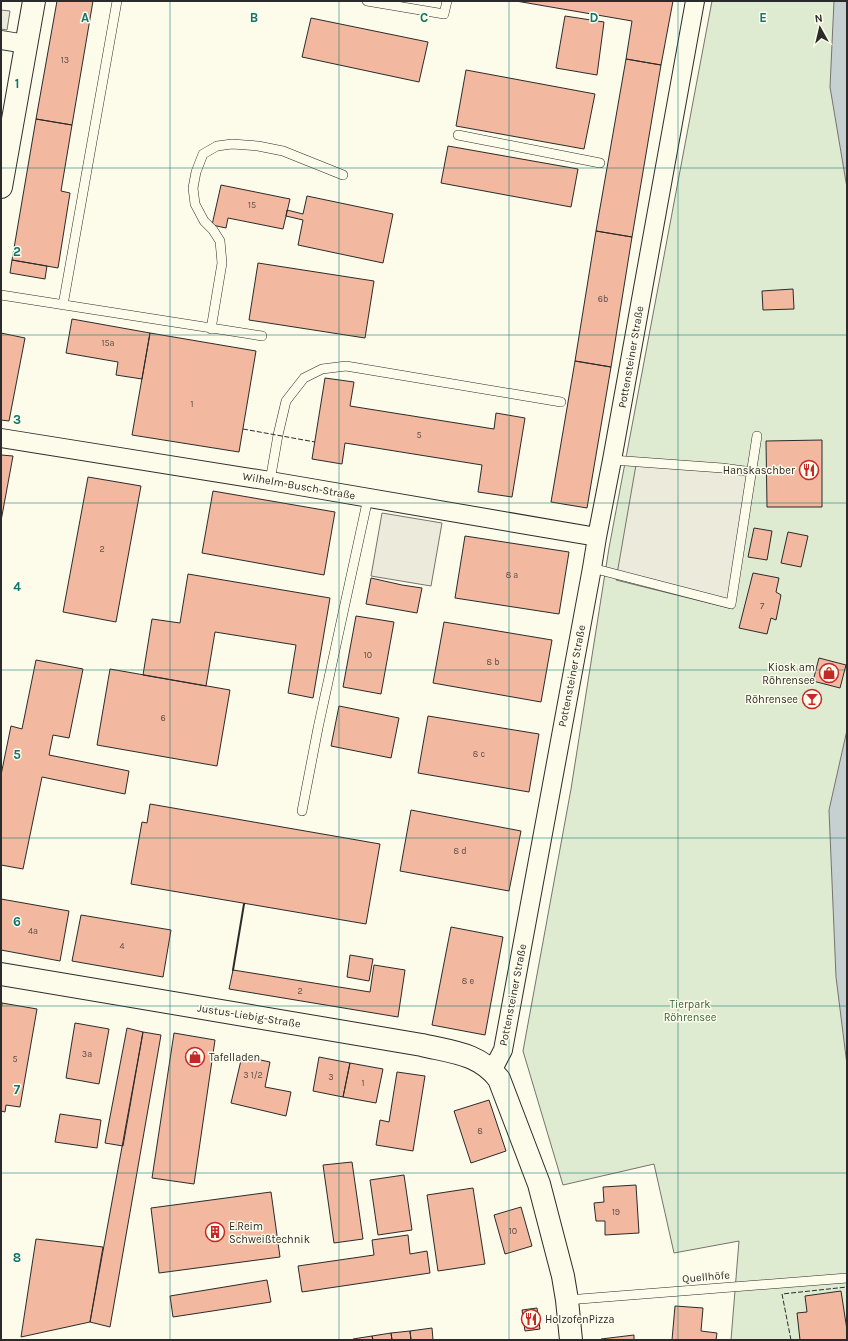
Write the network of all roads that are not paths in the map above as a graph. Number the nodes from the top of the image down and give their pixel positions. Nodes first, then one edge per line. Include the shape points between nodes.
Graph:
1 (34, 1) edge
2 (117, 1) edge
3 (367, 1) edge
4 (447, 1) edge
5 (695, 1) edge
6 (1, 40) edge
7 (26, 44) junction
8 (458, 135) dead end
9 (600, 163) dead end
10 (342, 175) dead end
11 (1, 187) edge
12 (1, 295) edge
13 (63, 305) junction
14 (211, 329) junction
15 (262, 336) dead end
16 (561, 402) dead end
17 (758, 436) dead end
18 (1, 438) edge
19 (612, 460) junction
20 (752, 472) junction
21 (270, 481) junction
22 (368, 498) junction
23 (597, 537) junction
24 (592, 568) junction
25 (302, 811) dead end
26 (1, 974) edge
27 (492, 1071) junction
28 (847, 1278) edge
29 (567, 1300) junction
30 (571, 1340) edge

1 - 7 main road
2 - 13 lane
3 - 4 lane via 444,14
5 - 19 street, Pottensteiner Straße
6 - 7 street
7 - 11 main road
8 - 9 lane
10 - 14 lane via 284,151 258,146 217,146 203,154 193,188 195,204 204,221 214,230 220,241 222,263
12 - 13 lane
13 - 14 lane
14 - 15 lane
16 - 21 lane via 346,366 322,369 304,378 286,401
17 - 20 lane
18 - 21 street, Wilhelm-Busch-Straße
19 - 20 lane
19 - 23 street, Pottensteiner Straße
20 - 24 lane via 731,604
21 - 22 street, Wilhelm-Busch-Straße
22 - 23 street, Wilhelm-Busch-Straße
22 - 25 lane
23 - 24 street, Pottensteiner Straße
24 - 27 street, Pottensteiner Straße via 503,1050
26 - 27 main road, Justus-Liebig-Straße via 422,1045 464,1054 486,1065
27 - 29 main road via 504,1090 539,1184
28 - 29 lane, Quellhöfe
29 - 30 main road

